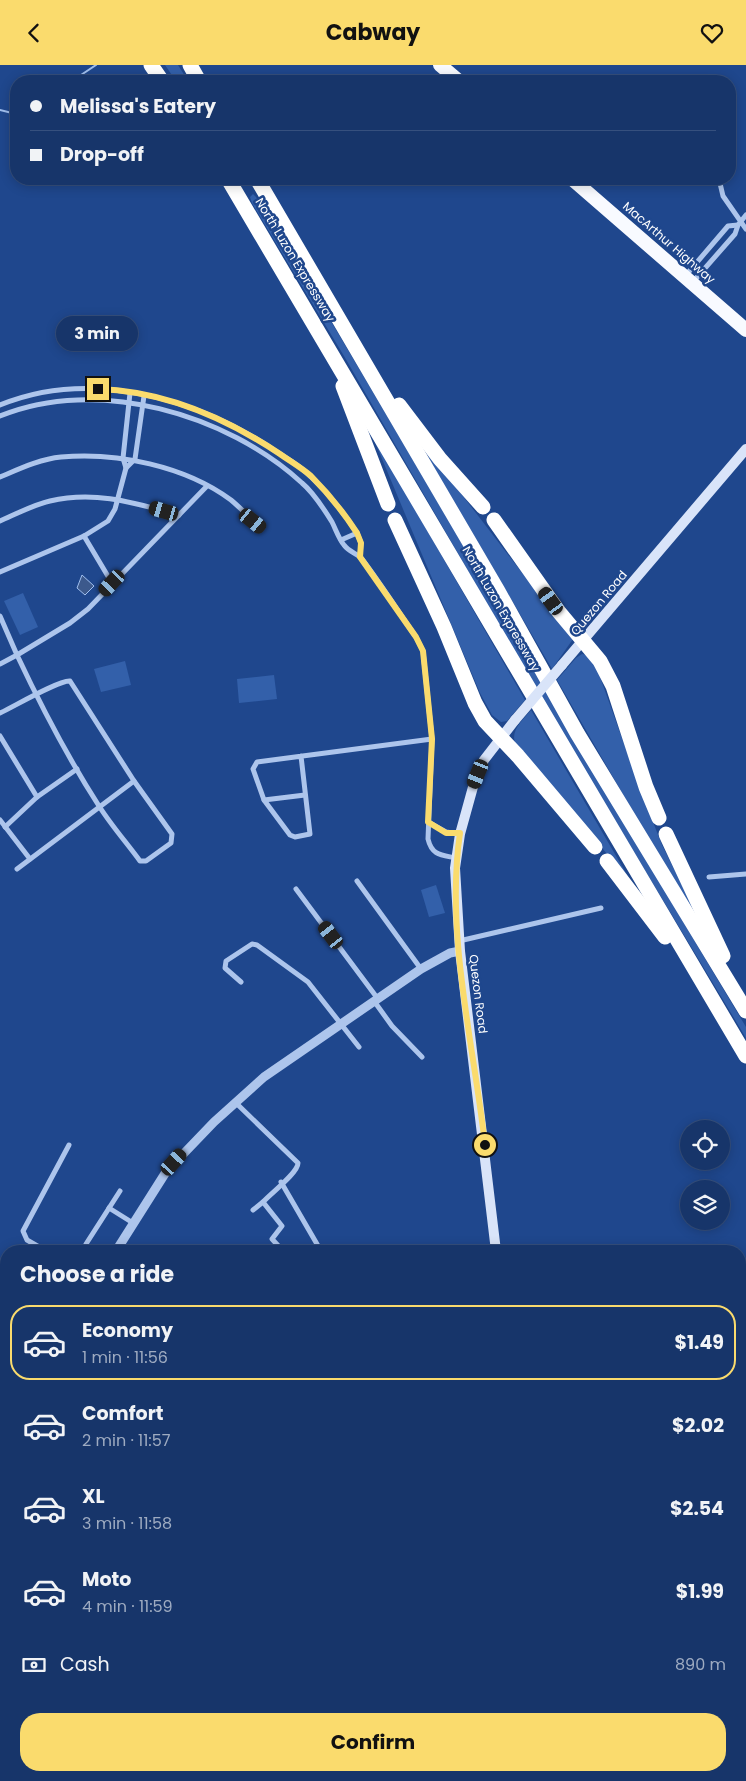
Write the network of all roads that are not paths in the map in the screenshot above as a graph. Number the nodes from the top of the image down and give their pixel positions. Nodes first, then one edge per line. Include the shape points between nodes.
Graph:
1 (440, 65) edge
2 (452, 75) edge
3 (232, 185) edge
4 (261, 185) edge
5 (579, 185) edge
6 (720, 185) edge
7 (242, 200) junction
8 (746, 215) edge
9 (739, 224) junction
10 (746, 229) edge
11 (716, 241) junction
12 (723, 248) junction
13 (704, 254) junction
14 (712, 260) junction
15 (688, 281) junction
16 (339, 317) junction
17 (746, 330) edge
18 (130, 393) junction
19 (144, 396) junction
20 (9, 401) junction
21 (129, 403) junction
22 (0, 405) edge
23 (143, 406) junction
24 (14, 410) junction
25 (0, 416) edge
26 (746, 449) edge
27 (123, 458) junction
28 (134, 459) junction
29 (126, 468) junction
30 (0, 477) edge
31 (207, 486) junction
32 (118, 498) junction
33 (334, 503) junction
34 (388, 504) dead end
35 (483, 507) dead end
36 (325, 511) junction
37 (179, 515) junction
38 (395, 520) dead end
39 (494, 520) dead end
40 (0, 521) edge
41 (262, 528) dead end
42 (357, 533) junction
43 (84, 536) junction
44 (341, 540) junction
45 (360, 557) junction
46 (0, 572) edge
47 (112, 583) junction
48 (0, 616) edge
49 (584, 641) junction
50 (17, 655) junction
51 (0, 664) edge
52 (36, 695) junction
53 (0, 713) edge
54 (0, 736) edge
55 (499, 738) junction
56 (432, 739) junction
57 (301, 756) junction
58 (77, 769) junction
59 (134, 781) junction
60 (305, 795) junction
61 (38, 797) junction
62 (264, 799) junction
63 (100, 807) junction
64 (659, 818) dead end
65 (0, 820) edge
66 (428, 822) junction
67 (5, 827) junction
68 (460, 833) junction
69 (666, 834) dead end
70 (595, 847) dead end
71 (456, 858) junction
72 (30, 859) junction
73 (607, 861) dead end
74 (17, 869) dead end
75 (746, 874) edge
76 (709, 877) dead end
77 (357, 881) dead end
78 (296, 889) dead end
79 (601, 907) dead end
80 (459, 946) junction
81 (421, 969) junction
82 (241, 982) dead end
83 (746, 999) edge
84 (376, 1000) junction
85 (716, 1006) junction
86 (746, 1011) edge
87 (341, 1023) junction
88 (359, 1047) dead end
89 (746, 1055) edge
90 (422, 1057) dead end
91 (236, 1103) junction
92 (69, 1145) dead end
93 (282, 1182) junction
94 (120, 1191) dead end
95 (263, 1202) junction
96 (109, 1208) junction
97 (253, 1210) dead end
98 (133, 1223) junction
99 (86, 1243) dead end
100 (35, 1245) edge
101 (120, 1245) edge
102 (278, 1245) edge
103 (319, 1245) edge
104 (495, 1245) edge

1 - 2 highway
3 - 7 highway, North Luzon Expressway
4 - 16 highway, North Luzon Expressway
5 - 15 highway, MacArthur Highway
6 - 9 street via 723,197
7 - 34 highway via 339,379
7 - 85 highway, North Luzon Expressway
8 - 9 street
9 - 10 street
9 - 11 street via 728,226
9 - 12 street
11 - 12 street
11 - 13 street
12 - 14 street
13 - 14 street
13 - 15 street
14 - 15 street
15 - 17 highway, MacArthur Highway
16 - 35 highway via 434,451
16 - 86 highway, North Luzon Expressway via 577,733
18 - 19 street
18 - 20 street via 81,389 47,392
18 - 21 street
19 - 23 street
19 - 33 street via 185,405 259,440 310,475
20 - 22 street
20 - 24 street
21 - 23 street
21 - 24 street via 89,399 50,401
21 - 27 street
23 - 28 street
23 - 36 street via 179,415 250,444 303,484
24 - 25 street
26 - 49 main road, Quezon Road
27 - 28 street
27 - 29 street
27 - 30 street via 61,457
28 - 29 street
28 - 31 street
29 - 32 street
31 - 37 street
31 - 41 street via 231,500
32 - 37 street
32 - 40 street via 87,496 48,501
32 - 43 street via 108,521
33 - 36 street
33 - 42 street
36 - 44 street
37 - 47 street
38 - 55 highway via 475,703
39 - 49 highway via 559,612
42 - 44 street
42 - 45 street via 361,543
43 - 46 street
43 - 47 street
44 - 45 street
45 - 56 street via 423,651
47 - 50 street via 70,623
48 - 50 street
49 - 55 main road, Quezon Road, bridge
49 - 64 highway via 600,661 612,686
50 - 51 street
50 - 52 street
52 - 53 street
52 - 58 street
52 - 59 street via 63,680 70,681
54 - 61 street
55 - 68 main road, Quezon Road via 484,760 466,806
55 - 70 highway
56 - 57 street
56 - 66 street
57 - 60 street
57 - 62 street via 257,763 253,769
58 - 61 street
58 - 63 street
59 - 63 street
59 - 63 street via 172,834 171,843 146,861 140,861
60 - 62 street
60 - 62 street via 310,834 295,837 290,835
61 - 67 street
63 - 72 street
65 - 67 street
66 - 68 street via 446,833
66 - 71 street via 432,851
67 - 72 street
68 - 71 main road, Quezon Road
69 - 83 highway via 715,941
71 - 80 main road, Quezon Road
72 - 74 street
73 - 85 highway via 653,920 702,993
75 - 76 street
77 - 81 street
78 - 84 street
79 - 80 street
80 - 81 street
80 - 104 main road, Quezon Road
81 - 84 street
82 - 87 street via 225,968 226,961 252,944 257,945 308,982
84 - 87 street
84 - 90 street via 392,1026
85 - 89 highway, North Luzon Expressway
87 - 88 street
87 - 91 street via 264,1077
91 - 93 street via 298,1163 294,1173
91 - 98 street via 166,1171
92 - 100 street via 23,1231 27,1241
93 - 95 street
93 - 103 street
94 - 96 street
95 - 97 street
95 - 102 street via 282,1226 272,1239
96 - 98 street
96 - 99 street
98 - 101 street

